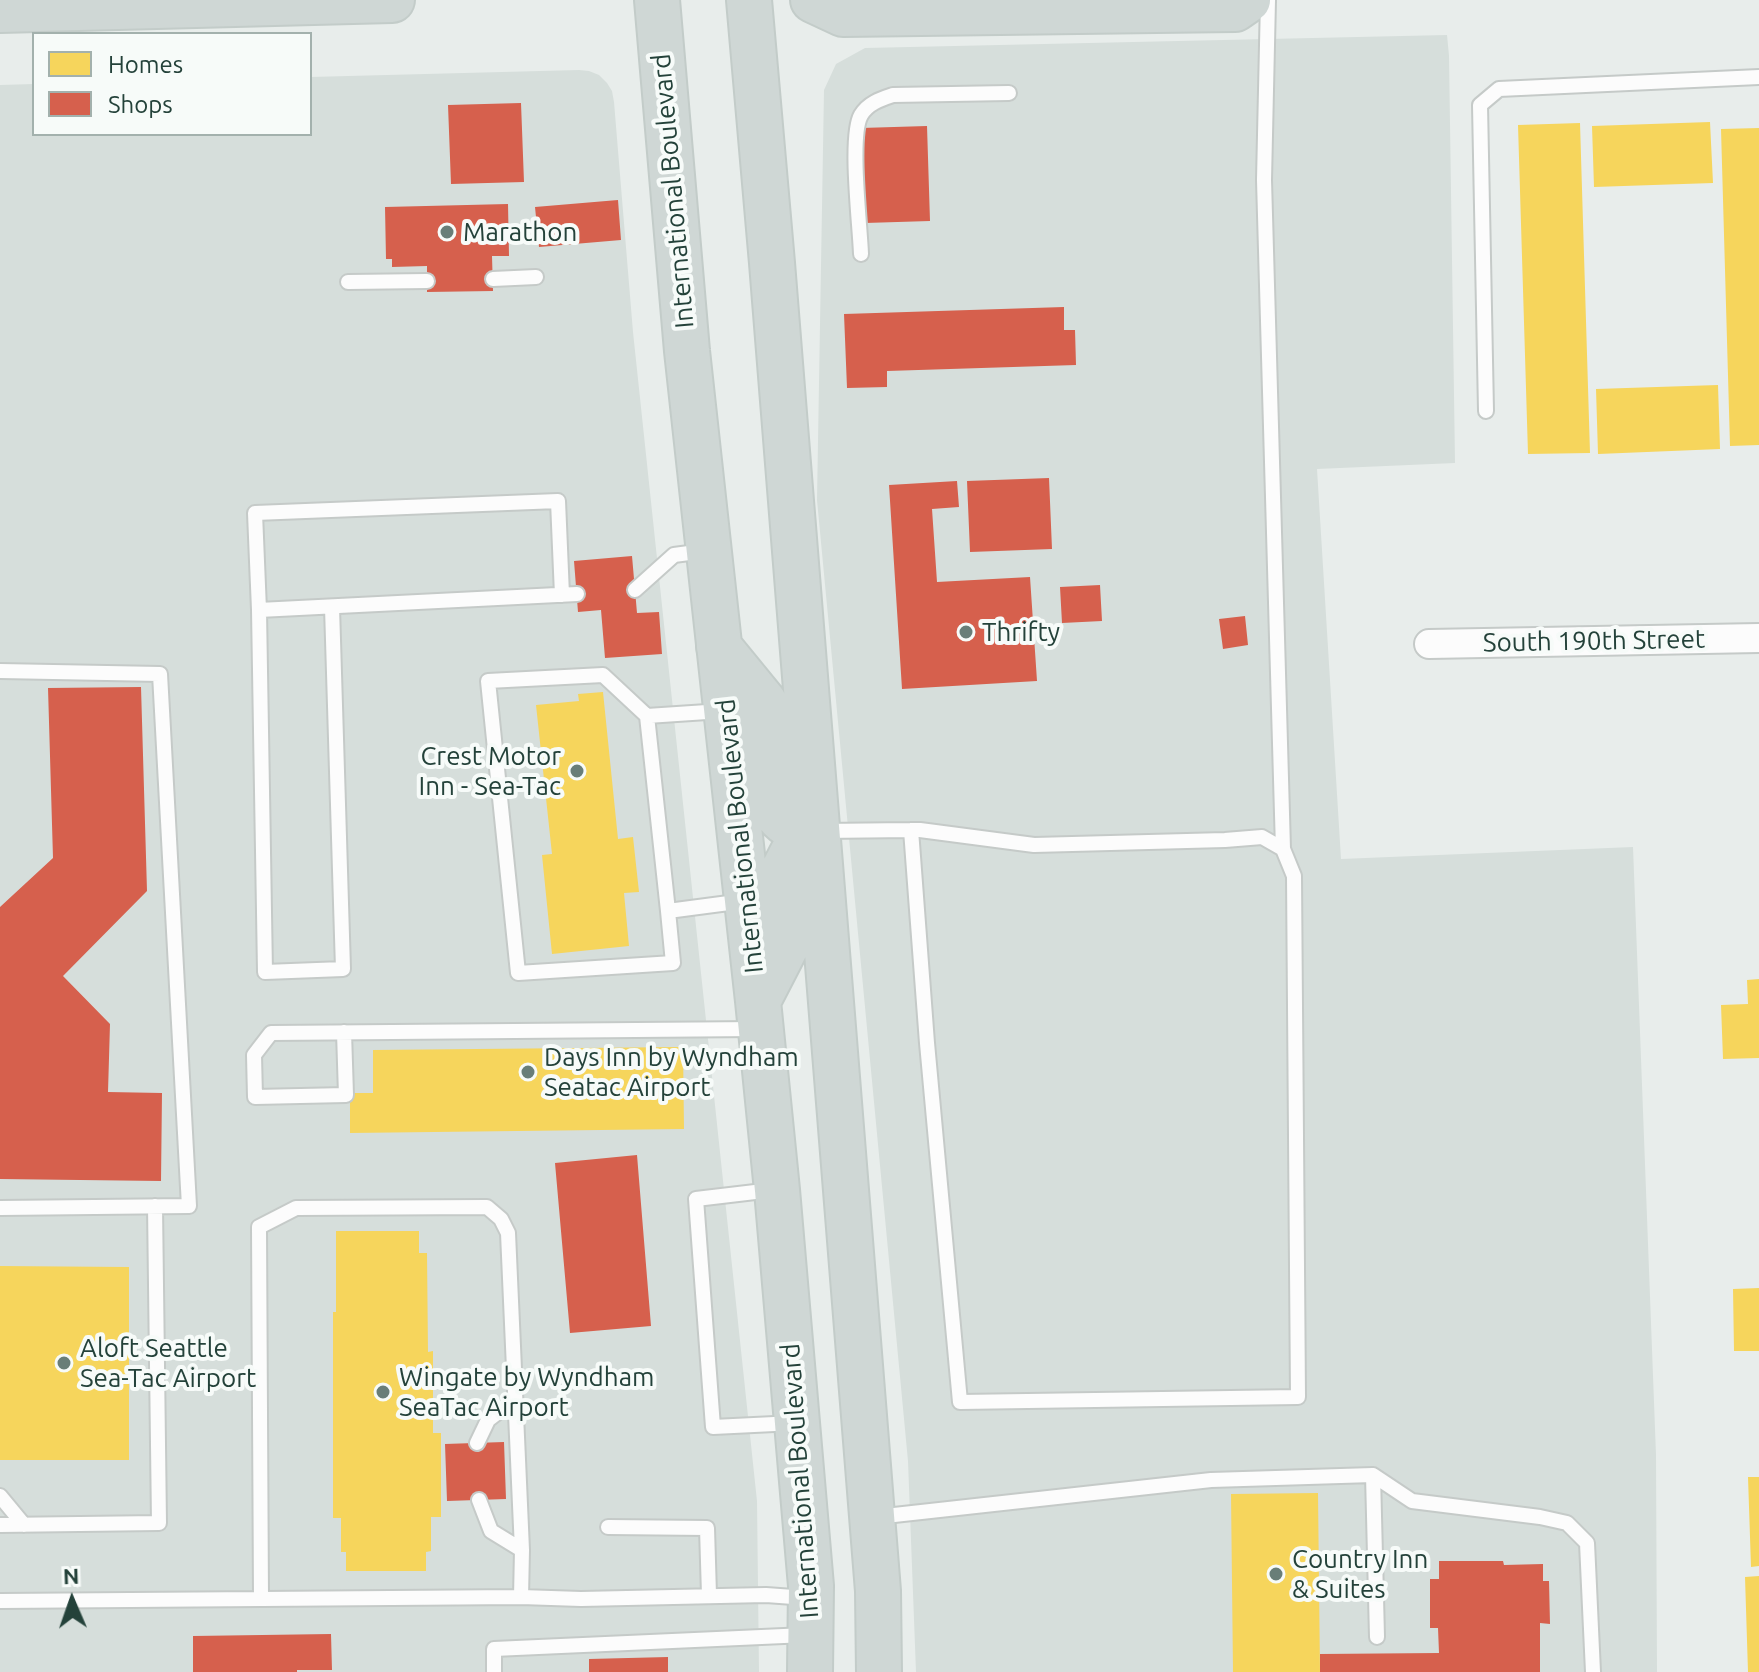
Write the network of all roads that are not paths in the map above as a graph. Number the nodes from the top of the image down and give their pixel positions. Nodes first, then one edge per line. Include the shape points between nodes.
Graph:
1 (392, 0) edge
2 (657, 0) edge
3 (749, 0) edge
4 (813, 0) edge
5 (1248, 0) edge
6 (1268, 0) edge
7 (0, 10) edge
8 (1759, 77) edge
9 (1009, 93) dead end
10 (861, 254) dead end
11 (536, 277) dead end
12 (493, 279) dead end
13 (427, 281) dead end
14 (348, 282) dead end
15 (1486, 411) dead end
16 (708, 550) junction
17 (635, 590) dead end
18 (332, 607) junction
19 (259, 610) junction
20 (1759, 638) edge
21 (1429, 644) dead end
22 (719, 647) junction
23 (0, 671) edge
24 (726, 710) junction
25 (647, 716) junction
26 (911, 830) junction
27 (817, 831) junction
28 (1283, 849) junction
29 (747, 901) junction
30 (668, 911) junction
31 (760, 1015) junction
32 (344, 1032) junction
33 (777, 1190) junction
34 (155, 1206) junction
35 (0, 1208) edge
36 (515, 1399) junction
37 (797, 1423) junction
38 (477, 1443) dead end
39 (1373, 1475) junction
40 (0, 1496) edge
41 (479, 1500) dead end
42 (872, 1517) junction
43 (0, 1525) edge
44 (24, 1525) junction
45 (608, 1527) dead end
46 (522, 1550) junction
47 (709, 1595) junction
48 (521, 1597) junction
49 (261, 1599) junction
50 (0, 1601) edge
51 (811, 1635) edge
52 (1377, 1637) dead end
53 (494, 1672) edge
54 (879, 1672) edge
55 (1593, 1672) edge

1 - 7 main road
2 - 16 main road, International Boulevard
3 - 27 main road
4 - 5 main road via 843,14 1235,9
6 - 28 lane via 1264,180
8 - 15 lane via 1499,89 1480,105
9 - 10 lane via 893,95 868,107 855,143
11 - 12 lane
13 - 14 lane
16 - 17 lane via 674,555
16 - 22 main road, International Boulevard
18 - 19 lane
18 - 19 lane via 569,594 558,501 255,513
18 - 19 lane via 343,969 296,971 265,972
20 - 21 street, South 190th Street
22 - 24 main road, International Boulevard
22 - 27 main road via 764,702 776,813 800,831
23 - 34 lane via 160,674 189,1206
24 - 25 lane
24 - 29 main road, International Boulevard
25 - 30 lane
25 - 30 lane via 603,675 488,681 518,973 673,963
26 - 27 lane
26 - 28 lane via 1034,845 1262,837
26 - 28 lane via 960,1402 1298,1397 1294,876
27 - 31 main road via 797,844 784,869 790,939
27 - 42 main road
29 - 30 lane
29 - 31 main road, International Boulevard
31 - 32 lane
31 - 33 main road, International Boulevard
32 - 32 lane via 271,1033 254,1055 255,1097 346,1095
33 - 37 main road, International Boulevard
33 - 37 lane via 696,1199 713,1427
34 - 35 lane
34 - 44 lane via 159,1523
36 - 38 lane via 488,1420
36 - 46 lane
36 - 49 lane via 508,1233 487,1207 296,1208 259,1227
37 - 51 main road, International Boulevard
39 - 42 lane via 1211,1480
39 - 52 lane
39 - 55 lane via 1412,1501 1567,1523 1587,1543
40 - 44 lane
41 - 46 lane via 491,1531
42 - 54 main road
43 - 44 lane
45 - 47 lane via 707,1528
46 - 48 lane
47 - 48 lane
47 - 51 lane via 766,1595
48 - 49 lane
49 - 50 lane
51 - 53 lane via 494,1649

